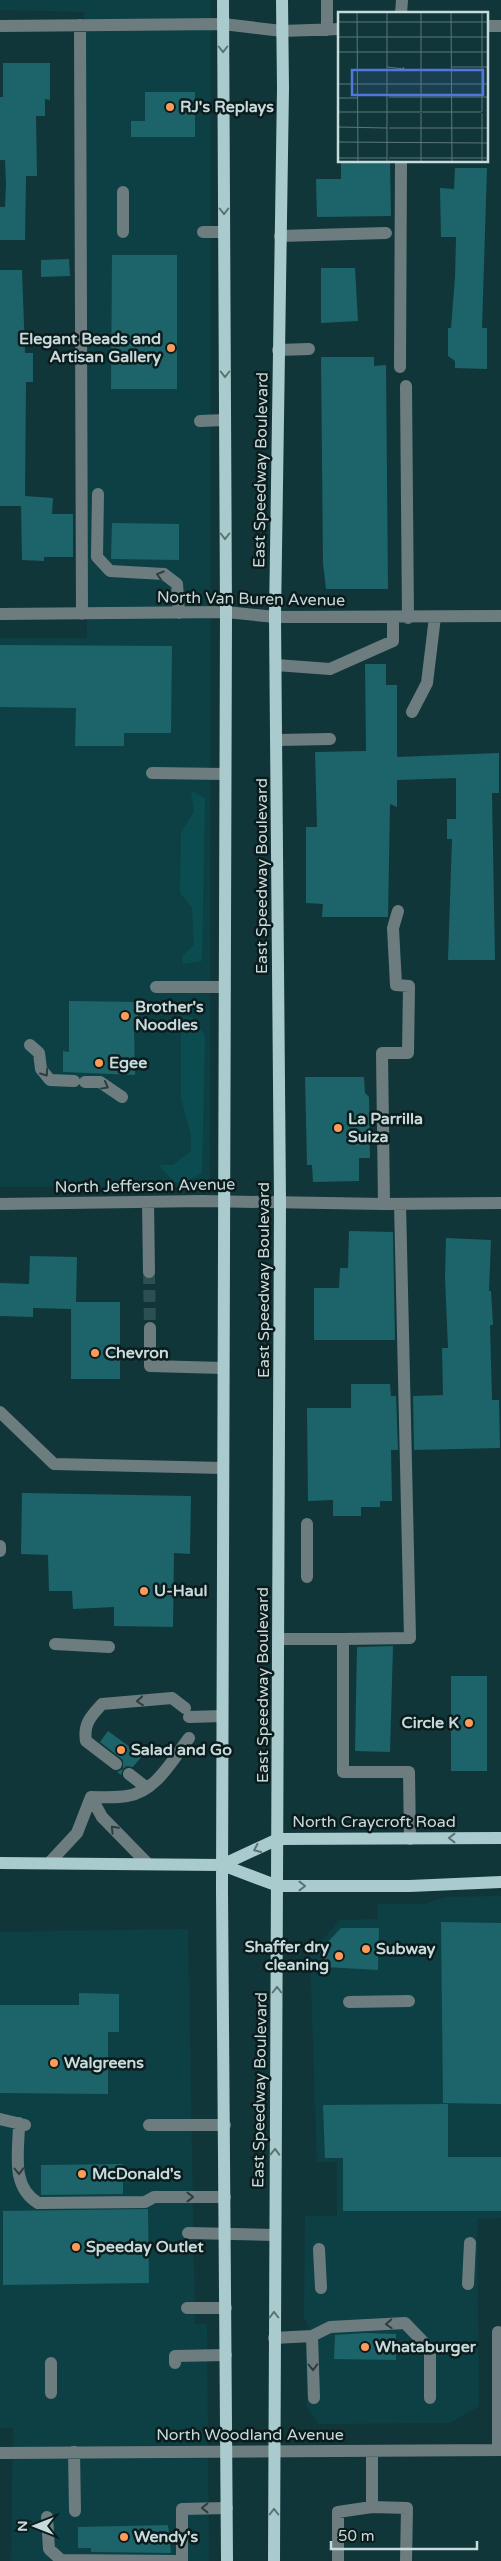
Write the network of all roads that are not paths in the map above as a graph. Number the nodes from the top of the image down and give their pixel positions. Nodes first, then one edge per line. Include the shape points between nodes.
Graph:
1 (223, 0) edge
2 (282, 0) edge
3 (328, 0) edge
4 (223, 24) junction
5 (80, 25) junction
6 (0, 26) edge
7 (488, 26) edge
8 (501, 26) edge
9 (333, 30) edge
10 (282, 31) junction
11 (401, 162) edge
12 (123, 192) dead end
13 (123, 232) dead end
14 (203, 232) dead end
15 (224, 232) junction
16 (386, 234) dead end
17 (280, 236) junction
18 (309, 349) dead end
19 (278, 350) junction
20 (400, 367) dead end
21 (406, 386) dead end
22 (225, 420) junction
23 (200, 421) dead end
24 (98, 494) dead end
25 (226, 612) junction
26 (179, 613) junction
27 (0, 614) edge
28 (82, 614) junction
29 (501, 616) edge
30 (275, 617) junction
31 (435, 617) junction
32 (393, 618) junction
33 (408, 618) junction
34 (276, 665) junction
35 (412, 712) dead end
36 (330, 739) dead end
37 (278, 740) junction
38 (152, 773) dead end
39 (225, 774) junction
40 (398, 911) dead end
41 (156, 987) dead end
42 (224, 987) junction
43 (30, 1045) dead end
44 (122, 1097) dead end
45 (224, 1201) junction
46 (280, 1201) junction
47 (148, 1202) junction
48 (501, 1203) edge
49 (0, 1204) edge
50 (384, 1204) junction
51 (400, 1204) junction
52 (149, 1272) tunnel mouth
53 (150, 1328) tunnel mouth
54 (223, 1368) junction
55 (0, 1412) edge
56 (223, 1468) junction
57 (307, 1524) dead end
58 (0, 1546) edge
59 (0, 1552) edge
60 (307, 1577) dead end
61 (279, 1639) junction
62 (343, 1639) junction
63 (55, 1644) dead end
64 (110, 1647) dead end
65 (222, 1716) junction
66 (189, 1738) dead end
67 (116, 1764) dead end
68 (129, 1774) dead end
69 (147, 1788) junction
70 (91, 1797) junction
71 (501, 1838) edge
72 (278, 1839) junction
73 (410, 1839) junction
74 (0, 1863) edge
75 (49, 1863) junction
76 (148, 1864) junction
77 (222, 1865) junction
78 (501, 1882) edge
79 (278, 1886) junction
80 (409, 2001) dead end
81 (349, 2002) dead end
82 (2, 2117) edge
83 (149, 2125) dead end
84 (225, 2125) junction
85 (225, 2197) junction
86 (188, 2233) dead end
87 (225, 2233) junction
88 (274, 2235) junction
89 (470, 2243) dead end
90 (319, 2249) dead end
91 (468, 2284) dead end
92 (321, 2288) dead end
93 (187, 2308) dead end
94 (226, 2308) junction
95 (498, 2332) dead end
96 (312, 2336) junction
97 (274, 2338) junction
98 (226, 2355) junction
99 (51, 2363) dead end
100 (175, 2363) dead end
101 (51, 2393) dead end
102 (314, 2398) dead end
103 (430, 2398) dead end
104 (500, 2450) edge
105 (273, 2451) junction
106 (372, 2451) junction
107 (74, 2452) junction
108 (227, 2452) junction
109 (0, 2453) edge
110 (372, 2507) junction
111 (227, 2508) junction
112 (75, 2511) dead end
113 (47, 2517) dead end
114 (177, 2561) edge
115 (182, 2561) edge
116 (227, 2561) edge
117 (274, 2561) edge
118 (338, 2561) edge
119 (406, 2561) edge

1 - 4 main road, East Speedway Boulevard
2 - 10 main road, East Speedway Boulevard
3 - 9 street
4 - 5 street
4 - 10 street
4 -> 15 main road, East Speedway Boulevard
5 - 6 street
5 - 28 street
7 - 8 street
9 - 10 street
10 - 17 main road, East Speedway Boulevard
11 - 20 street
12 - 13 street
14 - 15 street
15 -> 22 main road, East Speedway Boulevard
16 - 17 street
17 - 19 main road, East Speedway Boulevard
18 - 19 street
19 - 30 main road, East Speedway Boulevard
21 - 33 street
22 - 23 street
22 -> 25 main road, East Speedway Boulevard
26 -> 24 street via 177,584 164,574 110,572 104,566 98,557
25 - 26 street, North Van Buren Avenue
25 - 30 street, North Van Buren Avenue
25 - 39 main road, East Speedway Boulevard
26 - 28 street, North Van Buren Avenue
27 - 28 street, North Van Buren Avenue
29 - 31 street, North Van Buren Avenue
30 - 32 street, North Van Buren Avenue
30 - 34 main road, East Speedway Boulevard
31 - 33 street, North Van Buren Avenue
31 - 35 street via 427,683
32 - 33 street, North Van Buren Avenue
32 - 34 street via 393,641 330,668
34 - 37 main road, East Speedway Boulevard
36 - 37 street
37 - 46 main road, East Speedway Boulevard
38 - 39 street
39 - 42 main road, East Speedway Boulevard
40 - 50 street via 393,928 396,985 409,986 408,1053 382,1053
41 - 42 street
42 - 45 main road, East Speedway Boulevard
43 -> 44 street via 39,1053 41,1069 50,1080 100,1082
45 - 46 street, North Jefferson Avenue
45 - 47 street, North Jefferson Avenue
45 - 54 main road, East Speedway Boulevard
46 - 50 street, North Jefferson Avenue
46 - 61 main road, East Speedway Boulevard
47 - 49 street, North Jefferson Avenue
47 - 52 street
48 - 51 street, North Jefferson Avenue
50 - 51 street, North Jefferson Avenue
51 - 62 street via 410,1638
53 - 54 street via 150,1366
54 - 56 main road, East Speedway Boulevard
55 - 56 street via 54,1464
56 - 65 main road, East Speedway Boulevard
57 - 60 street
58 - 59 street
61 - 62 street
61 - 72 main road, East Speedway Boulevard
62 - 73 street via 343,1772 409,1772
63 - 64 street
65 -> 67 street via 187,1712 172,1698 102,1704 88,1718 84,1731 86,1741
65 - 77 main road, East Speedway Boulevard
66 - 69 street via 165,1772
68 - 69 street
69 - 70 street via 128,1796
70 - 75 street via 77,1833
76 -> 70 street via 102,1817
71 -> 73 main road, North Craycroft Road
72 - 73 main road, North Craycroft Road
72 -> 77 main road, North Craycroft Road
72 - 79 main road, East Speedway Boulevard
74 - 75 main road, North Craycroft Road
75 - 76 main road, North Craycroft Road
76 - 77 main road, North Craycroft Road
77 - 79 main road, North Craycroft Road
77 - 84 main road, East Speedway Boulevard
79 -> 78 main road, North Craycroft Road
88 -> 79 main road, East Speedway Boulevard
80 - 81 street
82 -> 85 street via 22,2124 19,2179 29,2198 38,2203
83 - 84 street
84 - 85 main road, East Speedway Boulevard
85 - 87 main road, East Speedway Boulevard
86 - 87 street
87 - 88 street
87 - 94 main road, East Speedway Boulevard
97 -> 88 main road, East Speedway Boulevard
89 - 91 street
90 - 92 street
93 - 94 street
94 - 98 main road, East Speedway Boulevard
95 - 104 street
96 - 97 street
96 -> 102 street
103 -> 96 street via 430,2349 405,2323 330,2327
97 - 105 main road, East Speedway Boulevard
98 - 100 street via 175,2356
98 - 108 main road, East Speedway Boulevard
99 - 101 street
104 - 106 street, North Woodland Avenue
105 - 106 street, North Woodland Avenue
105 - 108 street, North Woodland Avenue
117 -> 105 main road, East Speedway Boulevard
106 - 110 street
107 - 108 street, North Woodland Avenue
107 - 109 street, North Woodland Avenue
107 - 112 street
108 - 111 main road, East Speedway Boulevard
110 - 118 street via 338,2512
110 - 119 street via 407,2508
111 -> 115 street via 182,2509
111 - 116 main road, East Speedway Boulevard
113 - 114 street via 49,2549 62,2560

